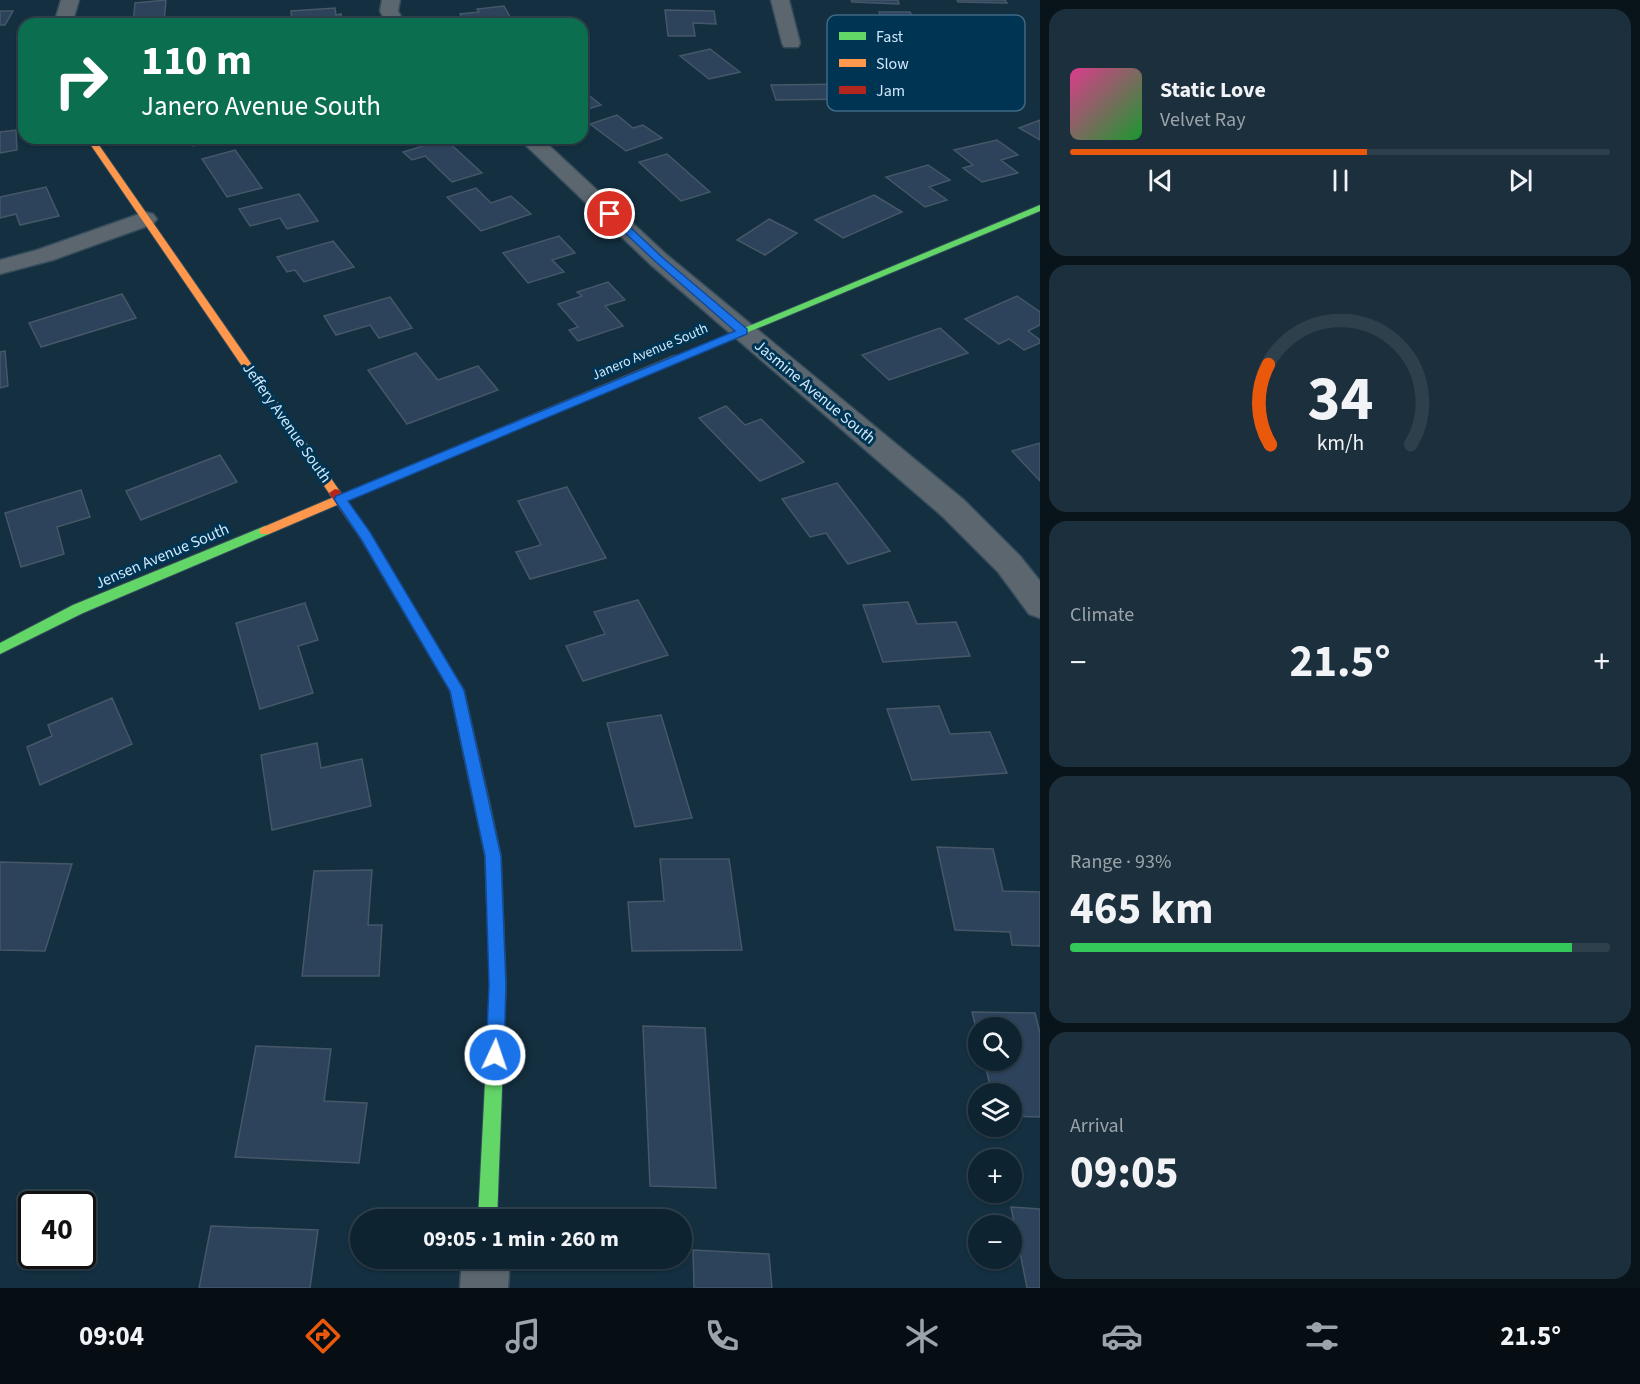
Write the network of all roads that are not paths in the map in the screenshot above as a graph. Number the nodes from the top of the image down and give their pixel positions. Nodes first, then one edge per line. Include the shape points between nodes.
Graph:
1 (70, 0) edge
2 (391, 0) edge
3 (780, 0) edge
4 (65, 18) edge
5 (393, 18) edge
6 (791, 43) dead end
7 (94, 144) edge
8 (535, 144) edge
9 (1040, 208) edge
10 (145, 219) junction
11 (0, 267) edge
12 (743, 331) junction
13 (340, 499) junction
14 (1040, 605) edge
15 (0, 649) edge
16 (488, 1209) edge
17 (485, 1269) edge
18 (484, 1288) edge

1 - 4 street
2 - 5 street via 389,11
3 - 6 street
7 - 10 street, Jeffery Avenue South
8 - 12 street, Jasmine Avenue South via 659,260
9 - 12 street, Janero Avenue South
10 - 11 street
10 - 13 street, Jeffery Avenue South
12 - 13 street, Janero Avenue South
12 - 14 street, Jasmine Avenue South via 952,507 1010,564
13 - 15 street, Jensen Avenue South via 78,609
13 - 16 street, Jeffery Avenue South via 457,690 493,856 498,985
17 - 18 street

